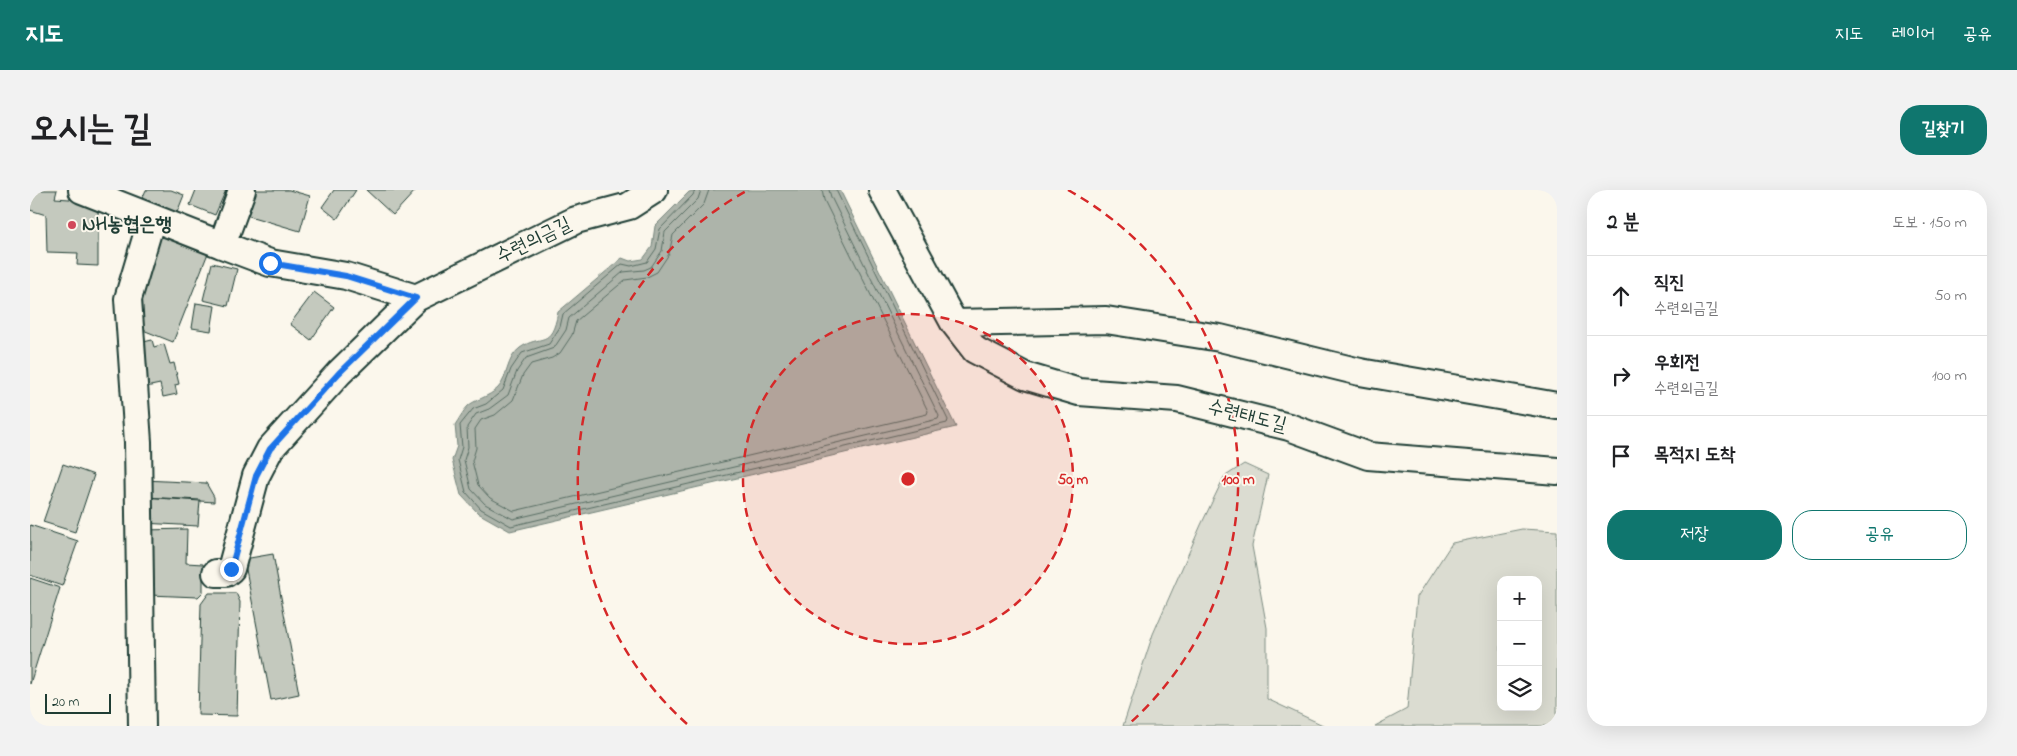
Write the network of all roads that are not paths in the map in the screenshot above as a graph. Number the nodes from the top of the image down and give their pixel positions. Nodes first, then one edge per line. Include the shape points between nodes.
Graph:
1 (82, 190) edge
2 (242, 190) edge
3 (654, 190) edge
4 (882, 190) edge
5 (152, 218) junction
6 (222, 245) junction
7 (416, 298) junction
8 (954, 323) junction
9 (1557, 406) edge
10 (1557, 471) edge
11 (216, 574) dead end
12 (142, 726) edge

1 - 5 street
2 - 6 street
3 - 7 street, 수련의금길 via 629,206 576,220
4 - 8 street, 수련태도길
5 - 6 street
5 - 12 street via 128,299 138,442
6 - 7 street via 270,263 346,276
7 - 11 street, 수련의금길 via 276,440 256,476 231,569
8 - 9 street via 1106,320 1220,338 1360,372
8 - 10 street, 수련태도길 via 975,350 1025,376 1079,392 1177,399 1289,426 1368,456

